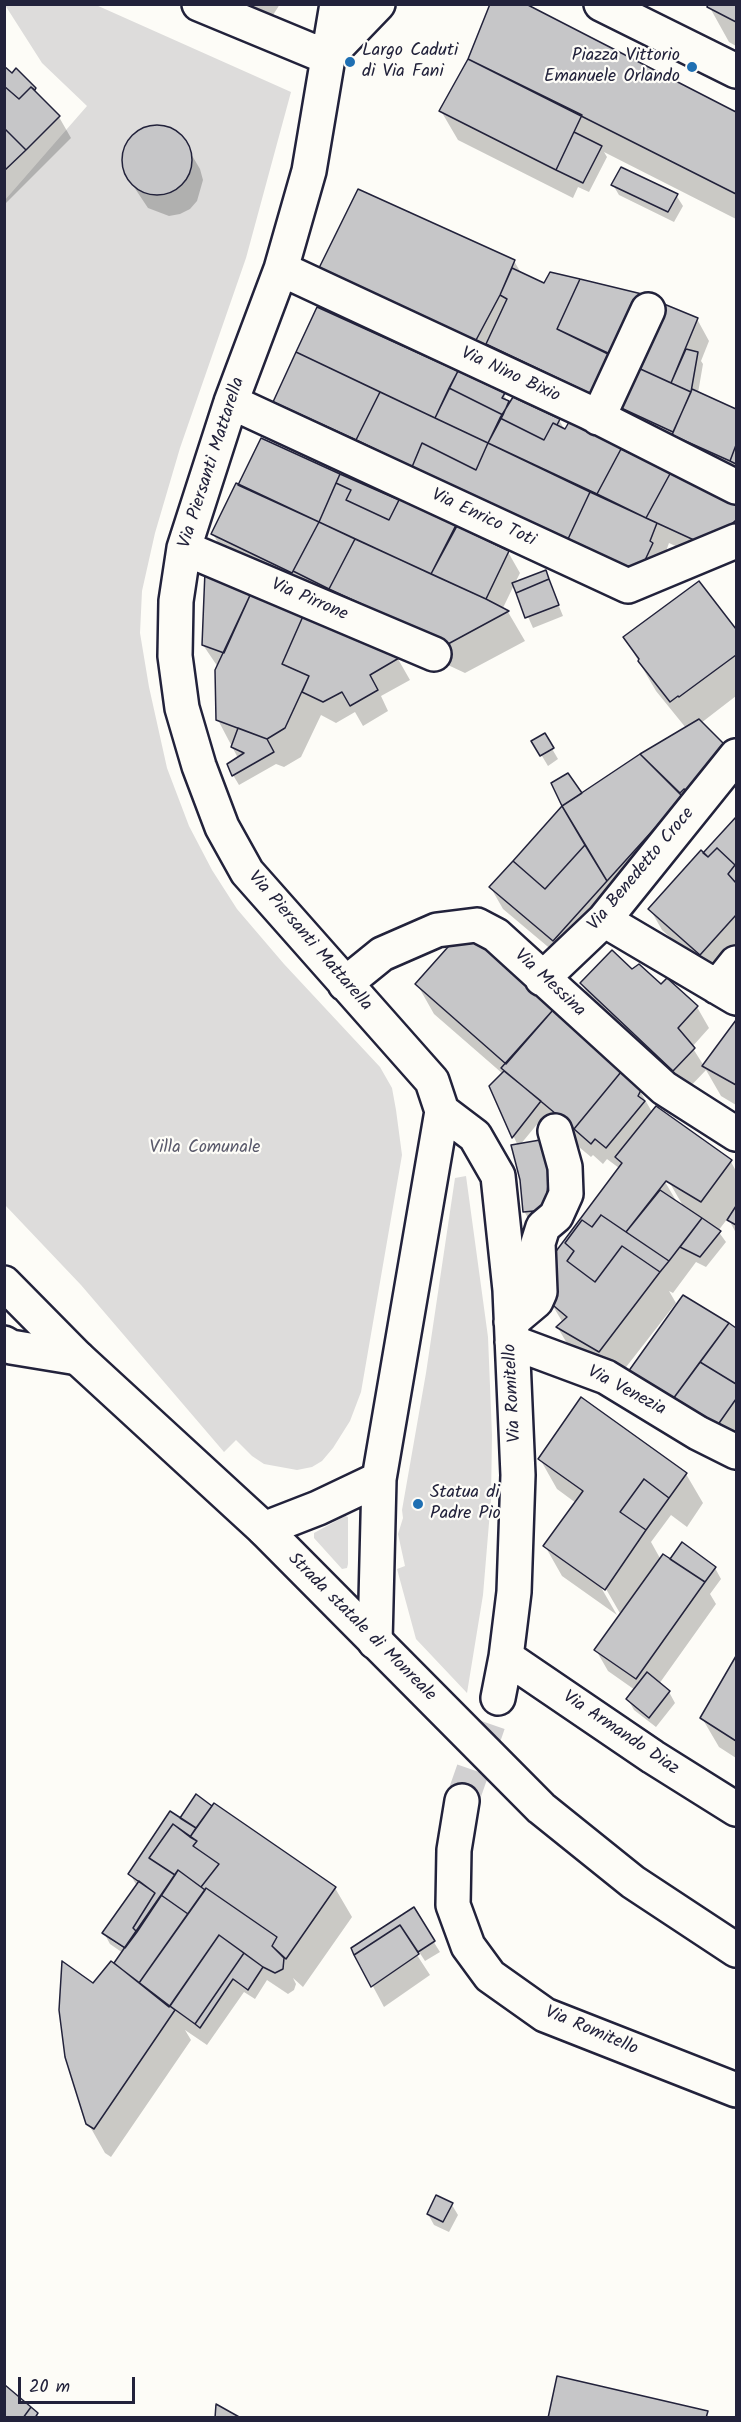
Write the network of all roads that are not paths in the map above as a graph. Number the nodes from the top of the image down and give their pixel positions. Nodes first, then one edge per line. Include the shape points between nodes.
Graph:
1 (199, 4) edge
2 (337, 4) edge
3 (378, 4) edge
4 (601, 4) edge
5 (736, 71) edge
6 (325, 72) junction
7 (281, 269) junction
8 (648, 310) dead end
9 (231, 402) junction
10 (598, 418) junction
11 (736, 488) edge
12 (736, 541) edge
13 (184, 548) junction
14 (434, 654) dead end
15 (736, 756) edge
16 (604, 920) junction
17 (542, 979) junction
18 (730, 983) edge
19 (345, 984) junction
20 (442, 1111) junction
21 (555, 1131) dead end
22 (736, 1134) edge
23 (4, 1282) edge
24 (511, 1332) junction
25 (4, 1343) edge
26 (78, 1358) junction
27 (733, 1442) edge
28 (379, 1479) junction
29 (264, 1529) junction
30 (375, 1642) junction
31 (506, 1658) junction
32 (498, 1698) tunnel mouth
33 (462, 1801) tunnel mouth
34 (736, 1809) edge
35 (736, 1950) edge
36 (736, 2091) edge

1 - 6 street
2 - 6 street
3 - 6 street
4 - 5 street
6 - 7 street, Via Piersanti Mattarella via 309,171
7 - 9 street, Via Piersanti Mattarella
7 - 10 street, Via Nino Bixio
8 - 10 street
9 - 12 street, Via Enrico Toti via 628,586
9 - 13 street, Via Piersanti Mattarella
10 - 11 street, Via Nino Bixio
13 - 14 street, Via Pirrone
13 - 19 street, Via Piersanti Mattarella via 176,601 174,656 182,708 199,766 222,827 247,872
15 - 16 street, Via Benedetto Croce
16 - 17 street, Via Benedetto Croce
16 - 18 street
17 - 19 street, Via Messina via 496,935 477,925 437,930 382,954
17 - 22 street, Via Messina via 664,1088
19 - 20 street, Via Piersanti Mattarella via 432,1081
20 - 24 street, Via Romitello via 475,1136 498,1176
20 - 28 street, Via Piersanti Mattarella
21 - 24 street via 565,1167 566,1194 556,1216 543,1227 538,1243 540,1292
23 - 26 street, Strada statale di Monreale
24 - 27 street, Via Venezia via 606,1377 698,1433
24 - 31 street, Via Romitello via 518,1475 514,1592
25 - 26 street
26 - 29 street, Strada statale di Monreale
28 - 29 street via 309,1513
28 - 30 street, Via Piersanti Mattarella
29 - 30 street, Strada statale di Monreale
30 - 35 street, Strada statale di Monreale via 541,1808 633,1882
31 - 32 street, Via Romitello
31 - 34 street, Via Armando Diaz
33 - 36 street, Via Romitello via 454,1850 453,1905 468,1947 490,1976 545,2015

